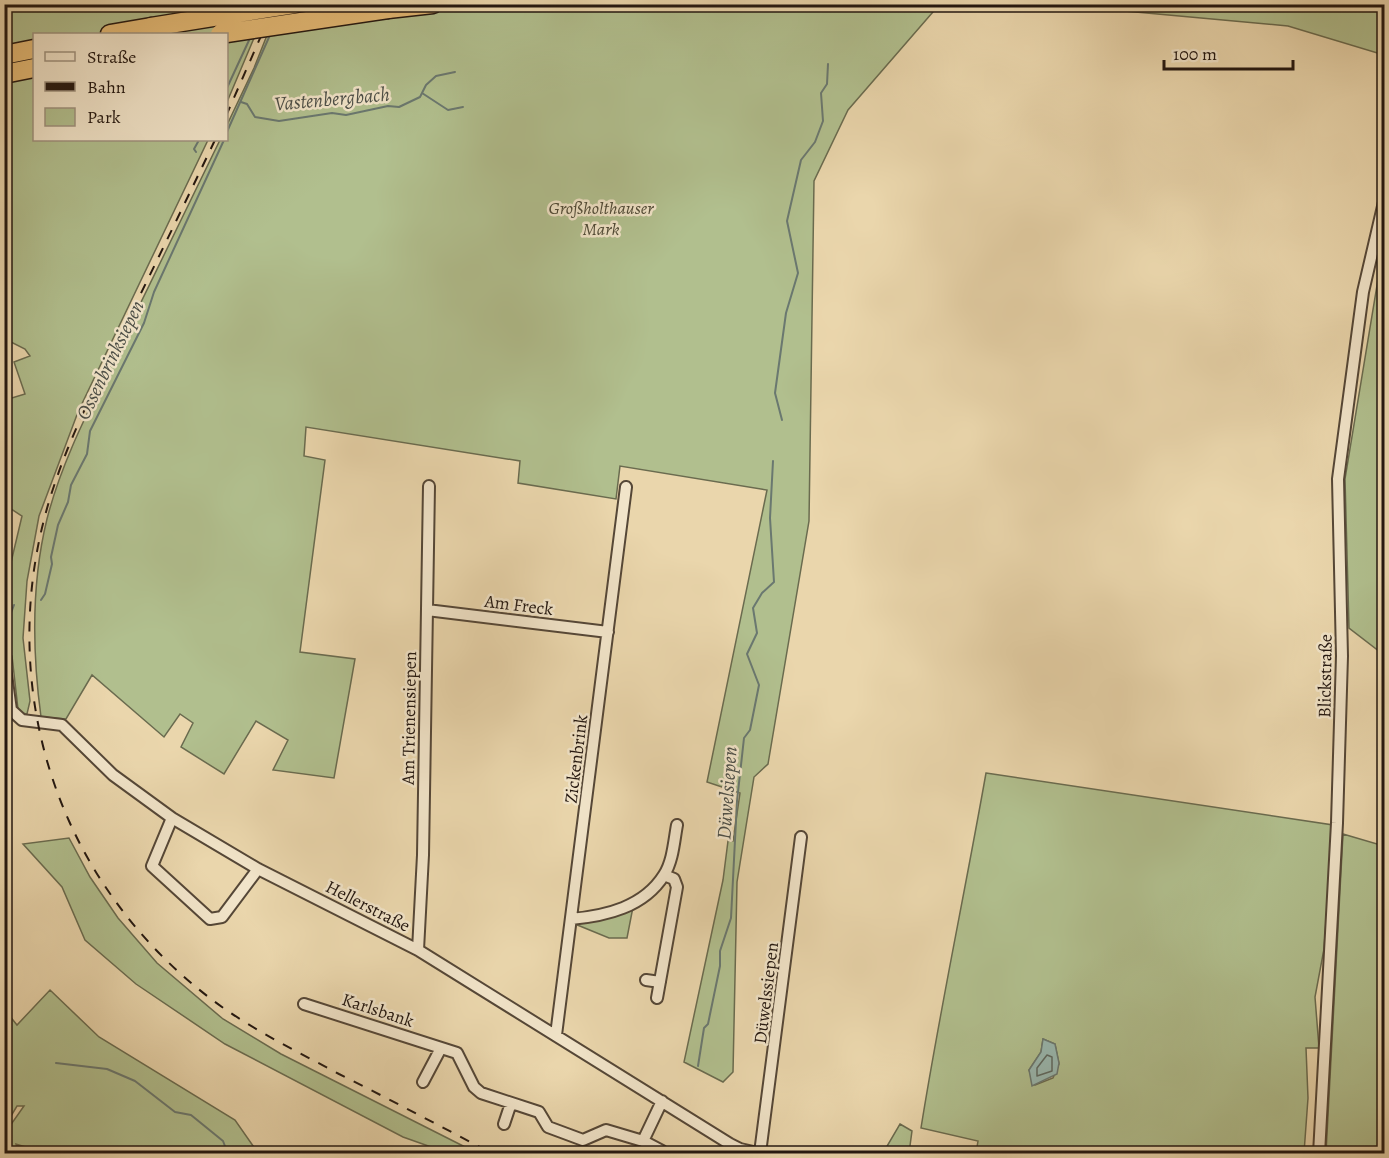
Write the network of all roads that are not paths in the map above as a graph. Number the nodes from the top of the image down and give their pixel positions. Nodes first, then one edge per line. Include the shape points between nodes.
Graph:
1 (294, 4) edge
2 (433, 4) edge
3 (426, 5) edge
4 (116, 33) edge
5 (227, 33) edge
6 (33, 49) edge
7 (4, 55) edge
8 (33, 68) edge
9 (4, 74) edge
10 (1384, 202) edge
11 (429, 486) dead end
12 (626, 487) dead end
13 (427, 610) junction
14 (608, 632) junction
15 (4, 660) edge
16 (172, 818) junction
17 (677, 825) dead end
18 (801, 837) dead end
19 (258, 868) junction
20 (664, 875) junction
21 (571, 919) junction
22 (418, 950) junction
23 (646, 980) dead end
24 (660, 982) junction
25 (657, 998) dead end
26 (304, 1004) dead end
27 (556, 1035) junction
28 (441, 1048) junction
29 (423, 1082) dead end
30 (662, 1101) junction
31 (511, 1103) junction
32 (504, 1124) dead end
33 (643, 1141) junction
34 (761, 1153) edge
35 (661, 1154) edge
36 (1319, 1154) edge

1 - 4 highway, bridge
2 - 3 highway
3 - 5 highway, bridge
6 - 7 highway
8 - 9 highway
10 - 36 street, Blickstraße via 1363,292 1338,479 1342,668
11 - 13 street, Am Trienensiepen
12 - 14 street, Zickenbrink
13 - 14 street, Am Freck
13 - 22 street, Am Trienensiepen
14 - 21 street, Zickenbrink
15 - 16 street, Hellerstraße via 11,710 17,717 62,726 113,775
16 - 19 street, Hellerstraße
16 - 19 street via 152,866 210,919 222,917
17 - 20 street
18 - 34 street, Düwelssiepen
19 - 22 street, Hellerstraße
20 - 21 street via 641,898 623,909
20 - 24 street via 674,879 676,887
21 - 27 street, Zickenbrink
22 - 27 street, Hellerstraße
23 - 24 street
24 - 25 street
26 - 28 street, Karlsbank
27 - 30 street, Hellerstraße
28 - 29 street
28 - 31 street, Karlsbank via 457,1053 481,1093
30 - 33 street
30 - 34 street, Hellerstraße via 740,1149
31 - 32 street
31 - 33 street, Karlsbank via 539,1112 548,1127 583,1140 606,1130
33 - 35 street, Karlsbank via 662,1151

